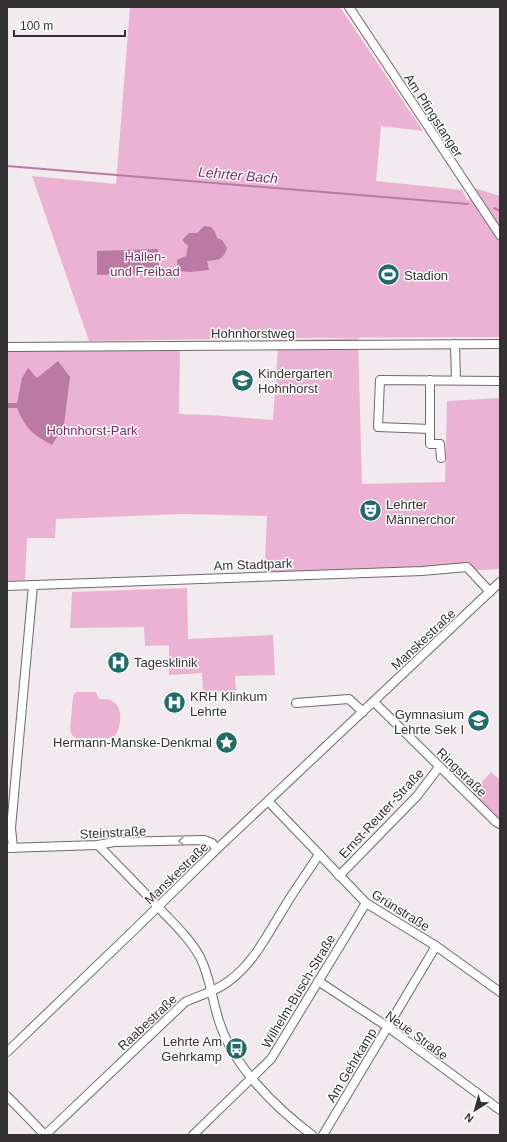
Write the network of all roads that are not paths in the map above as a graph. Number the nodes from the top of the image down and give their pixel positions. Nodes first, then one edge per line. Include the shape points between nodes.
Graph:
1 (349, 7) edge
2 (500, 235) edge
3 (500, 344) edge
4 (7, 347) edge
5 (455, 347) junction
6 (430, 380) junction
7 (456, 380) junction
8 (500, 381) edge
9 (430, 429) junction
10 (441, 458) dead end
11 (500, 582) edge
12 (33, 585) junction
13 (7, 586) edge
14 (490, 592) junction
15 (374, 702) junction
16 (296, 703) dead end
17 (363, 712) junction
18 (439, 767) junction
19 (268, 801) junction
20 (500, 824) edge
21 (98, 845) junction
22 (10, 848) edge
23 (217, 849) junction
24 (319, 854) junction
25 (339, 876) junction
26 (366, 903) junction
27 (158, 907) junction
28 (436, 946) junction
29 (318, 981) junction
30 (211, 992) junction
31 (500, 992) edge
32 (388, 1027) junction
33 (7, 1052) edge
34 (251, 1077) junction
35 (7, 1096) edge
36 (500, 1110) edge
37 (45, 1135) edge
38 (193, 1135) edge
39 (312, 1135) edge
40 (323, 1135) edge

1 - 2 street, Am Pfingstanger
3 - 5 street, Hohnhorstweg
4 - 5 street, Hohnhorstweg
5 - 7 street
6 - 7 street
6 - 9 street
6 - 9 street via 380,380 378,426
7 - 8 street
9 - 10 street via 430,444 440,444
11 - 14 street, Manskestraße
12 - 13 street, Am Stadtpark
12 - 14 street, Am Stadtpark via 467,567
12 - 22 street
14 - 15 street, Manskestraße
15 - 17 street, Manskestraße
15 - 18 street, Ringstraße
16 - 17 street via 349,699
17 - 19 street, Manskestraße
18 - 20 street, Ringstraße
18 - 25 street, Ernst-Reuter-Straße via 417,796
19 - 23 street, Manskestraße
19 - 24 street, Grünstraße
21 - 22 street, Steinstraße
23 -> 21 street, Steinstraße via 212,843 204,840 114,842
21 - 27 street
23 - 27 street, Manskestraße
24 - 25 street, Grünstraße
24 - 30 street, Raabestraße via 258,952 246,966
25 - 26 street, Grünstraße
26 - 28 street, Grünstraße
26 - 29 street, Wilhelm-Busch-Straße
27 - 30 street via 186,936 200,957
27 - 33 street, Manskestraße
28 - 31 street, Grünstraße
28 - 32 street, Am Gehrkamp
29 - 32 street, Neue Straße
29 - 34 street, Wilhelm-Busch-Straße via 271,1058
30 - 34 street via 219,1022 230,1046
30 - 37 street, Raabestraße via 185,1002
32 - 36 street, Neue Straße
32 - 40 street, Am Gehrkamp
34 - 38 street, Wilhelm-Busch-Straße
34 - 39 street via 293,1121
35 - 37 street

